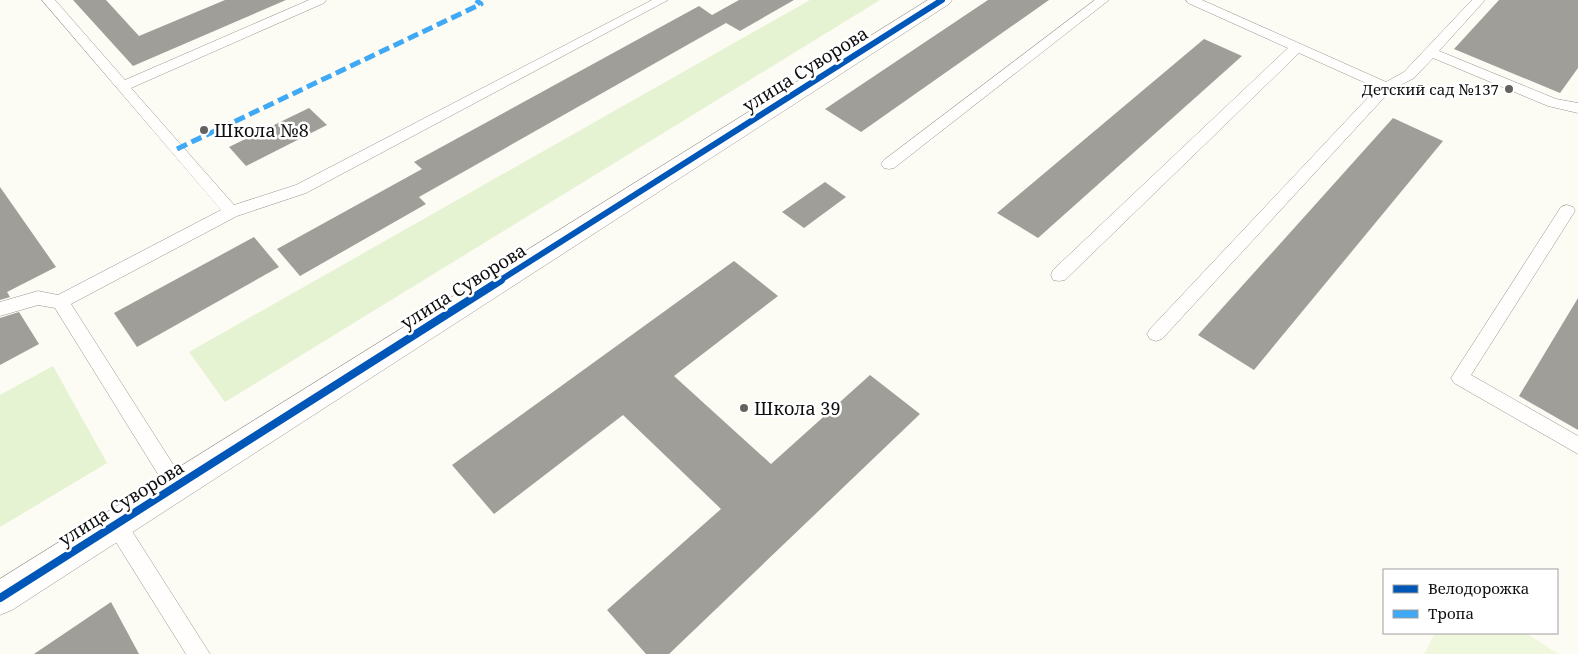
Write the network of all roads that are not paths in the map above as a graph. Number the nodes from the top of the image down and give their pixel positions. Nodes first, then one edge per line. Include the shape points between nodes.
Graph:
1 (48, 0) edge
2 (320, 0) edge
3 (662, 0) edge
4 (942, 0) edge
5 (1103, 0) edge
6 (1192, 0) edge
7 (1479, 0) edge
8 (1297, 48) junction
9 (1431, 52) junction
10 (123, 86) junction
11 (1386, 87) junction
12 (1578, 108) edge
13 (889, 164) dead end
14 (1568, 211) dead end
15 (232, 212) junction
16 (1059, 275) dead end
17 (60, 302) junction
18 (0, 309) edge
19 (1156, 334) dead end
20 (1578, 446) edge
21 (176, 486) junction
22 (116, 524) junction
23 (0, 598) edge
24 (198, 654) edge

1 - 10 lane
2 - 10 lane
3 - 15 lane via 301,190
4 - 21 street, улица Суворова
5 - 13 lane
6 - 8 lane
7 - 9 lane
8 - 11 lane
8 - 16 lane
9 - 11 lane via 1409,75
9 - 12 lane via 1553,102
10 - 15 lane
11 - 19 lane
14 - 20 lane via 1460,378
15 - 17 lane
17 - 18 lane via 38,298
17 - 21 lane
21 - 22 street, улица Суворова
22 - 23 street, улица Суворова
22 - 24 lane

